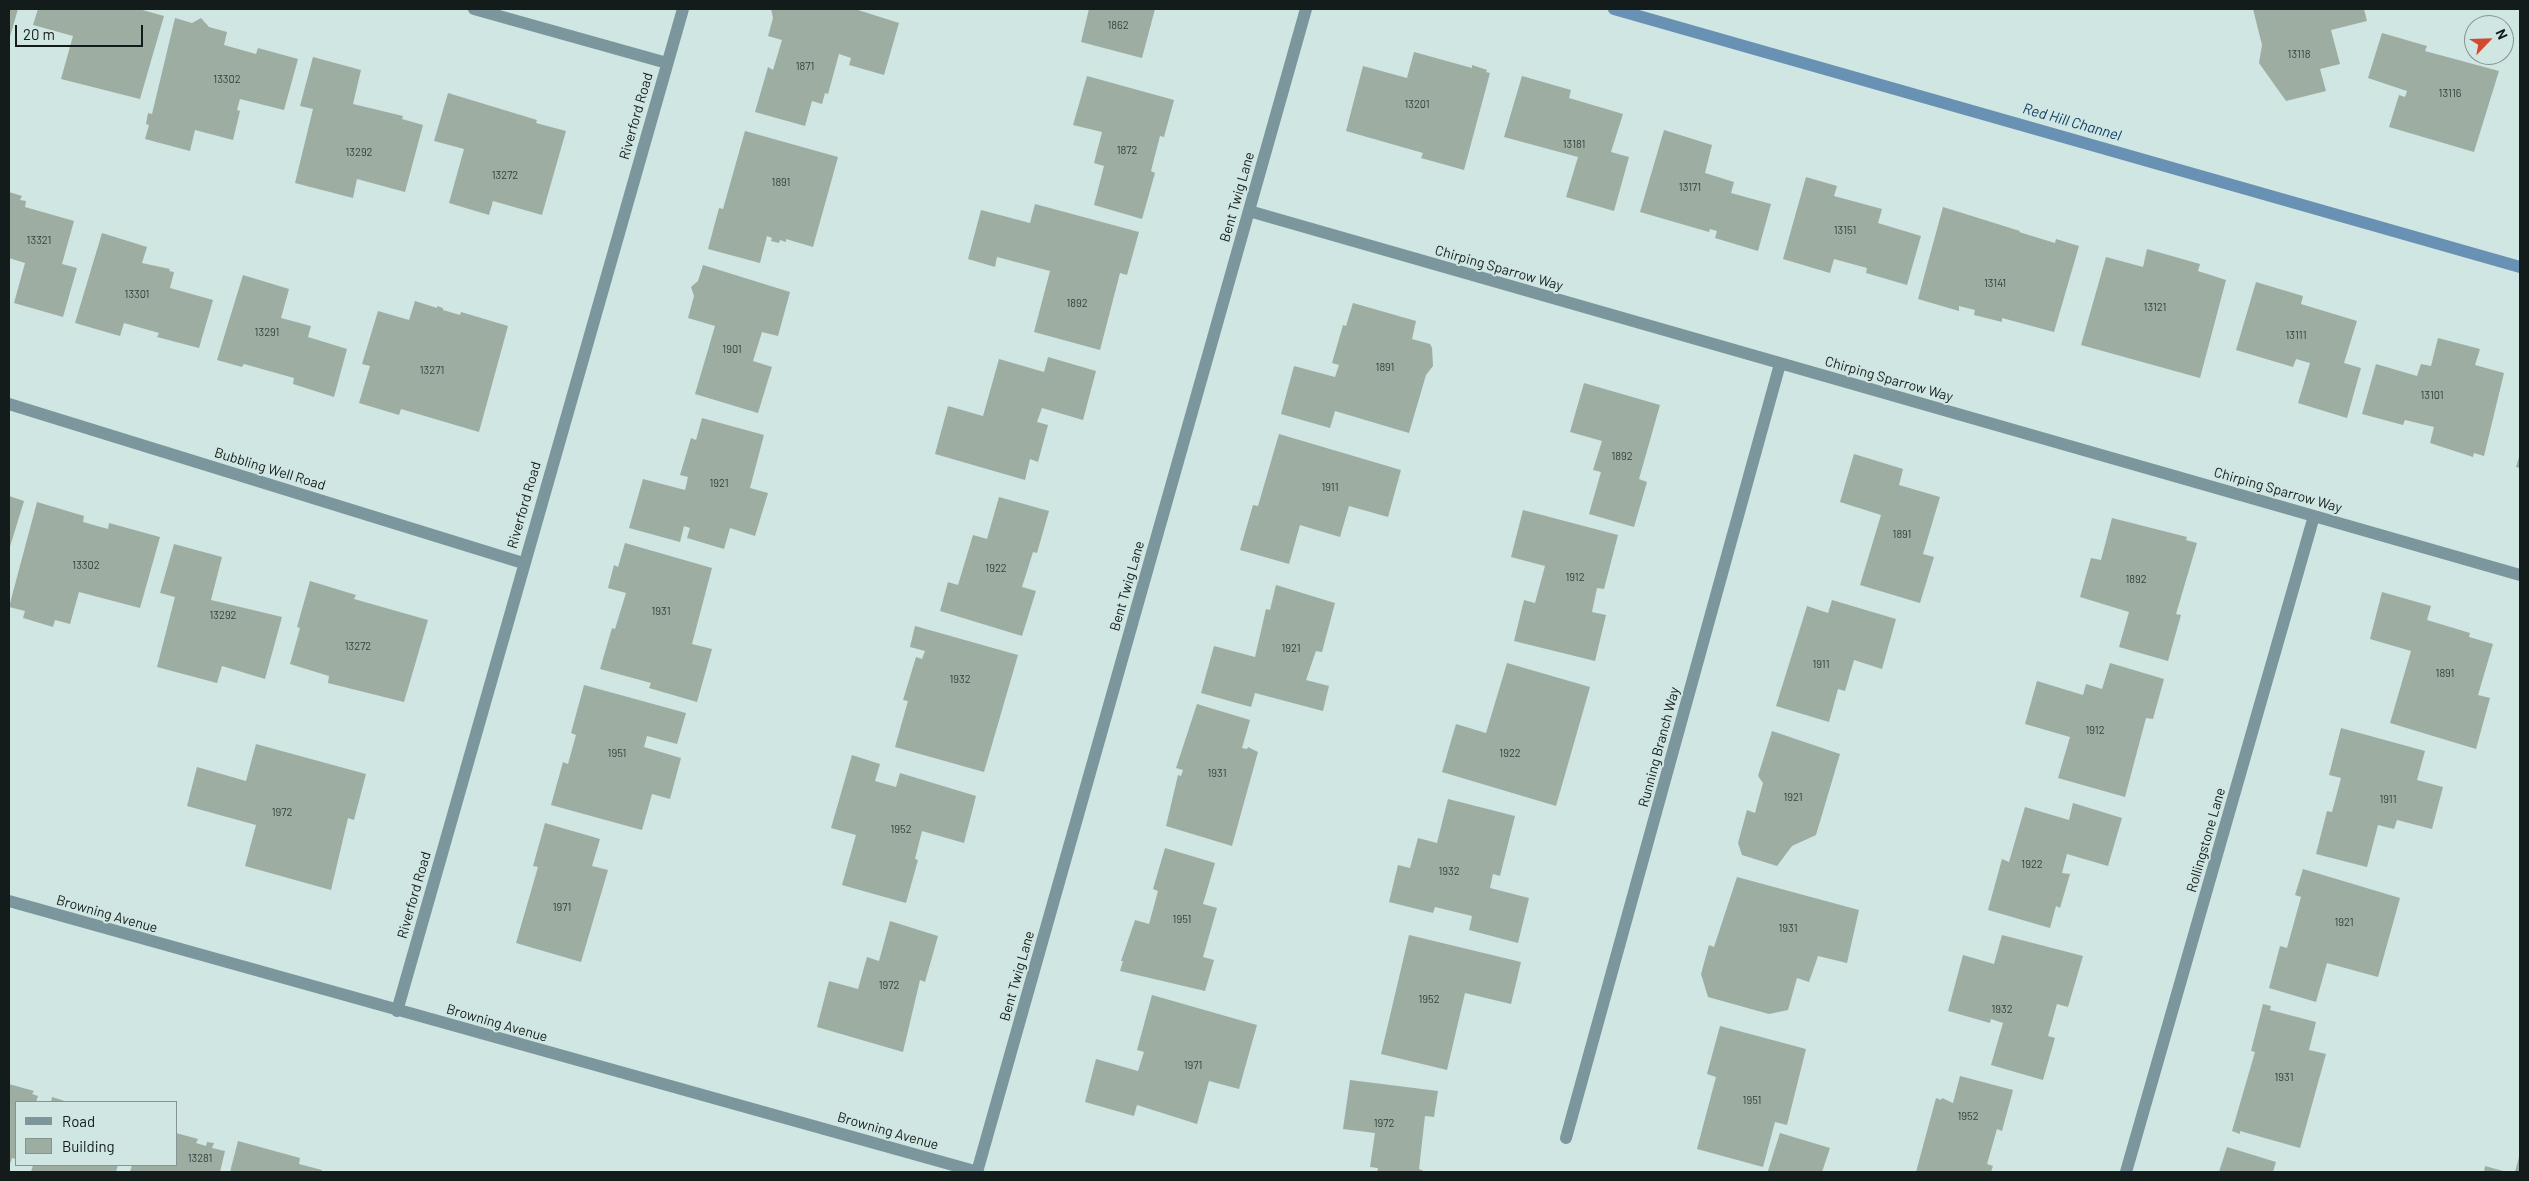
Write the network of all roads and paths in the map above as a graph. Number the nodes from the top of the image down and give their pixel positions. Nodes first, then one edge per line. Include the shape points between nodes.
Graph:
1 (474, 9) edge
2 (683, 9) edge
3 (1306, 9) edge
4 (667, 64) junction
5 (1249, 211) junction
6 (1780, 364) junction
7 (9, 404) edge
8 (2314, 516) junction
9 (523, 563) junction
10 (2520, 575) edge
11 (9, 902) edge
12 (397, 1011) junction
13 (1566, 1138) dead end
14 (978, 1172) edge
15 (2126, 1172) edge

1 - 4 street
2 - 4 street, Riverford Road
3 - 5 street, Bent Twig Lane
4 - 9 street, Riverford Road
5 - 6 street, Chirping Sparrow Way
5 - 14 street, Bent Twig Lane
6 - 8 street, Chirping Sparrow Way
6 - 13 street, Running Branch Way
7 - 9 street, Bubbling Well Road
8 - 10 street, Chirping Sparrow Way
8 - 15 street, Rollingstone Lane
9 - 12 street, Riverford Road
11 - 12 street, Browning Avenue
12 - 14 street, Browning Avenue

